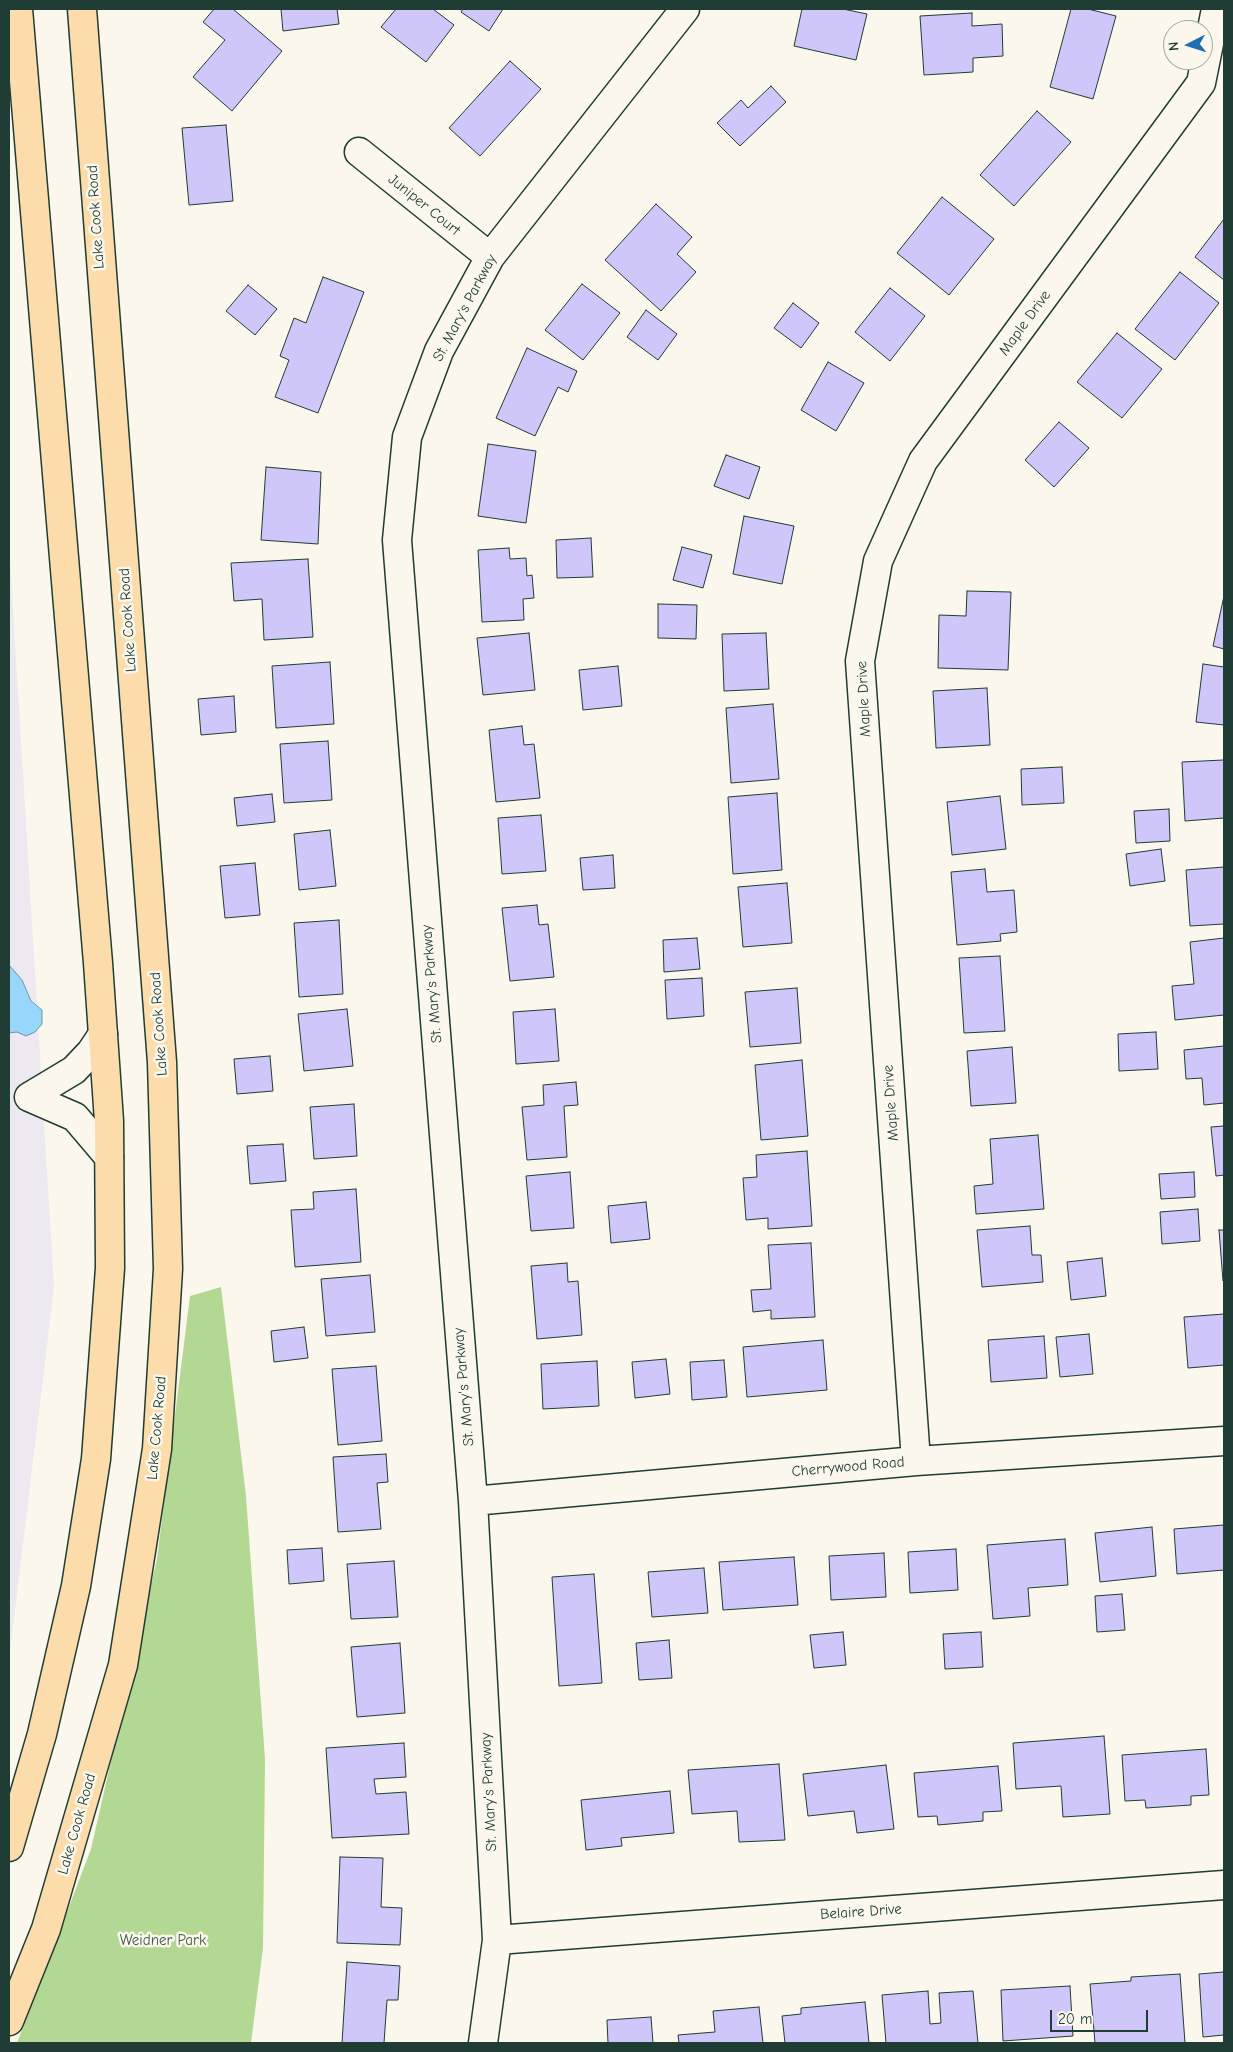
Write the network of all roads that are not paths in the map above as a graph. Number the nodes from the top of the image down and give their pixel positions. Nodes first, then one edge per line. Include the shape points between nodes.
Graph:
1 (18, 9) edge
2 (82, 9) edge
3 (685, 9) edge
4 (1216, 9) edge
5 (359, 152) dead end
6 (490, 257) junction
7 (103, 1034) junction
8 (19, 1098) edge
9 (109, 1157) junction
10 (1224, 1441) edge
11 (916, 1461) junction
12 (473, 1501) junction
13 (9, 1847) edge
14 (1224, 1885) edge
15 (497, 1940) junction
16 (9, 2021) edge
17 (482, 2043) edge

1 - 7 main road
2 - 16 main road, Lake Cook Road via 162,1062 168,1270 158,1450 123,1665 46,1929
3 - 6 street, St. Mary's Parkway
4 - 11 street, Maple Drive via 1202,83 923,461 878,561 860,661
5 - 6 street, Juniper Court
6 - 12 street, St. Mary's Parkway via 439,351 408,437 397,540
7 - 8 street via 74,1070
7 - 9 main road
8 - 9 street via 75,1117
9 - 13 main road via 110,1268 96,1458 76,1586 42,1734
10 - 11 street, Cherrywood Road
11 - 12 street, Cherrywood Road
12 - 15 street, St. Mary's Parkway
14 - 15 street, Belaire Drive
15 - 17 street, St. Mary's Parkway

